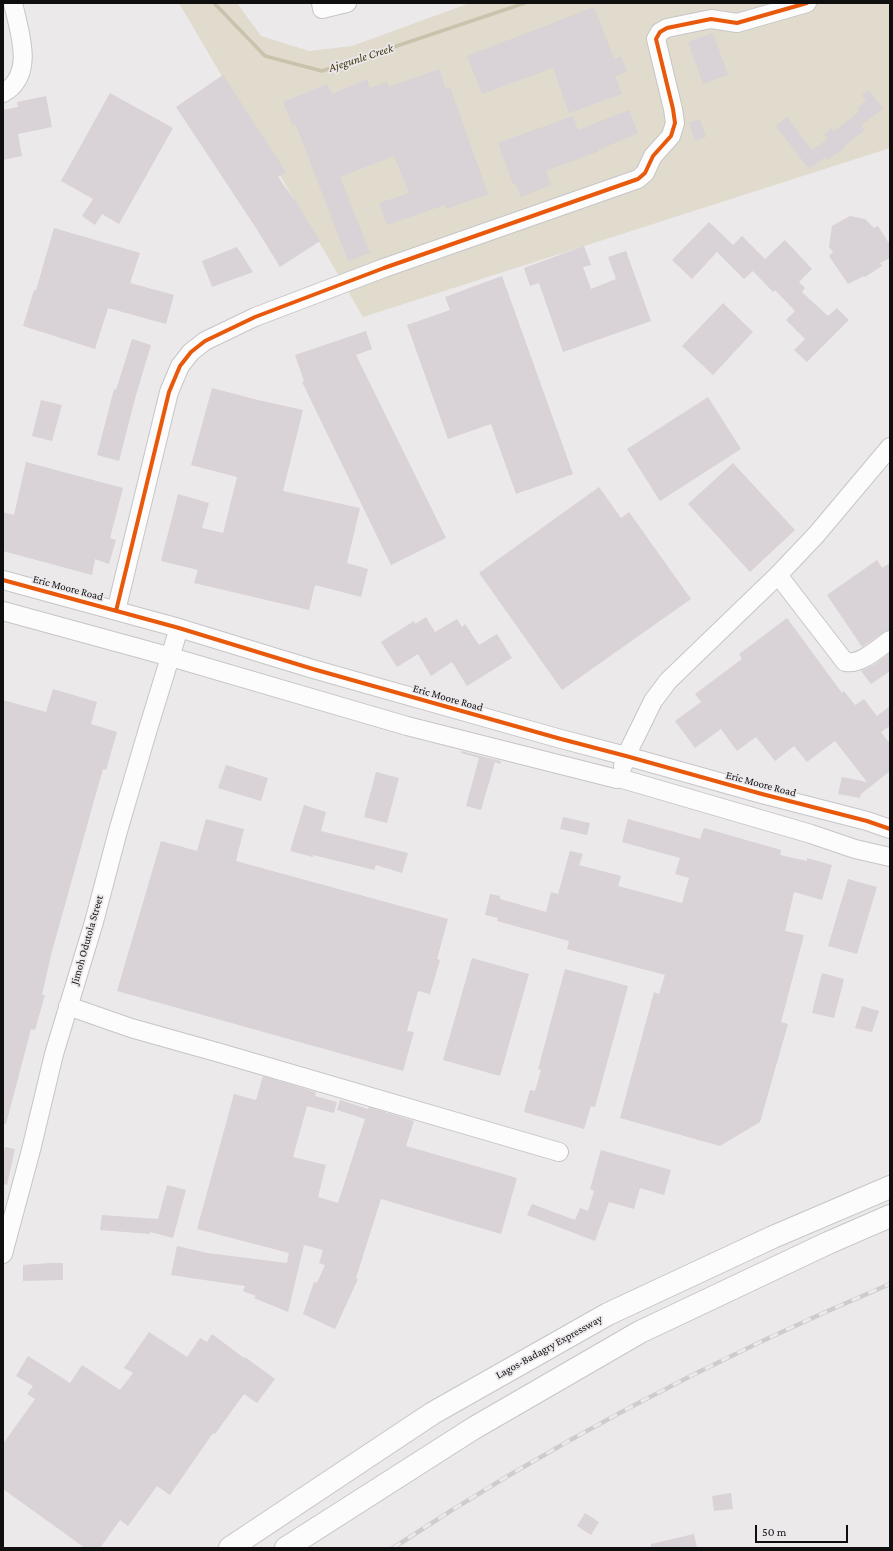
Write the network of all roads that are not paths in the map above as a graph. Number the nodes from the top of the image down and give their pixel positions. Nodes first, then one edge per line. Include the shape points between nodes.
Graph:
1 (13, 3) edge
2 (321, 3) edge
3 (347, 3) edge
4 (808, 3) edge
5 (3, 93) edge
6 (890, 447) edge
7 (778, 575) junction
8 (3, 580) edge
9 (3, 611) edge
10 (116, 611) junction
11 (179, 628) junction
12 (890, 640) edge
13 (171, 657) junction
14 (626, 756) junction
15 (619, 778) junction
16 (890, 829) edge
17 (890, 858) edge
18 (68, 1006) junction
19 (559, 1152) dead end
20 (890, 1187) edge
21 (890, 1216) edge
22 (3, 1254) edge
23 (230, 1548) edge
24 (286, 1548) edge

1 - 5 street via 23,52 23,66 18,79
2 - 3 street via 322,10
4 - 10 street via 737,23 712,19 666,28 660,32 656,39 675,123 671,136 653,156 645,172 638,179 384,268 255,317 205,341 191,352 180,366 169,392
6 - 7 street via 816,535
7 - 12 street via 845,662 858,662
7 - 14 street via 668,681 653,701
8 - 10 street, Eric Moore Road
9 - 13 street
10 - 11 street, Eric Moore Road
11 - 13 street, Jimoh Odutola Street
11 - 14 street, Eric Moore Road via 313,669
13 - 15 street via 406,726
13 - 18 street, Jimoh Odutola Street
14 - 15 street
14 - 16 street, Eric Moore Road
15 - 17 street
18 - 19 street via 131,1028
18 - 22 street, Jimoh Odutola Street
20 - 23 highway, Lagos-Badagry Expressway via 773,1237 608,1314 433,1413
21 - 24 highway via 640,1332 474,1428

